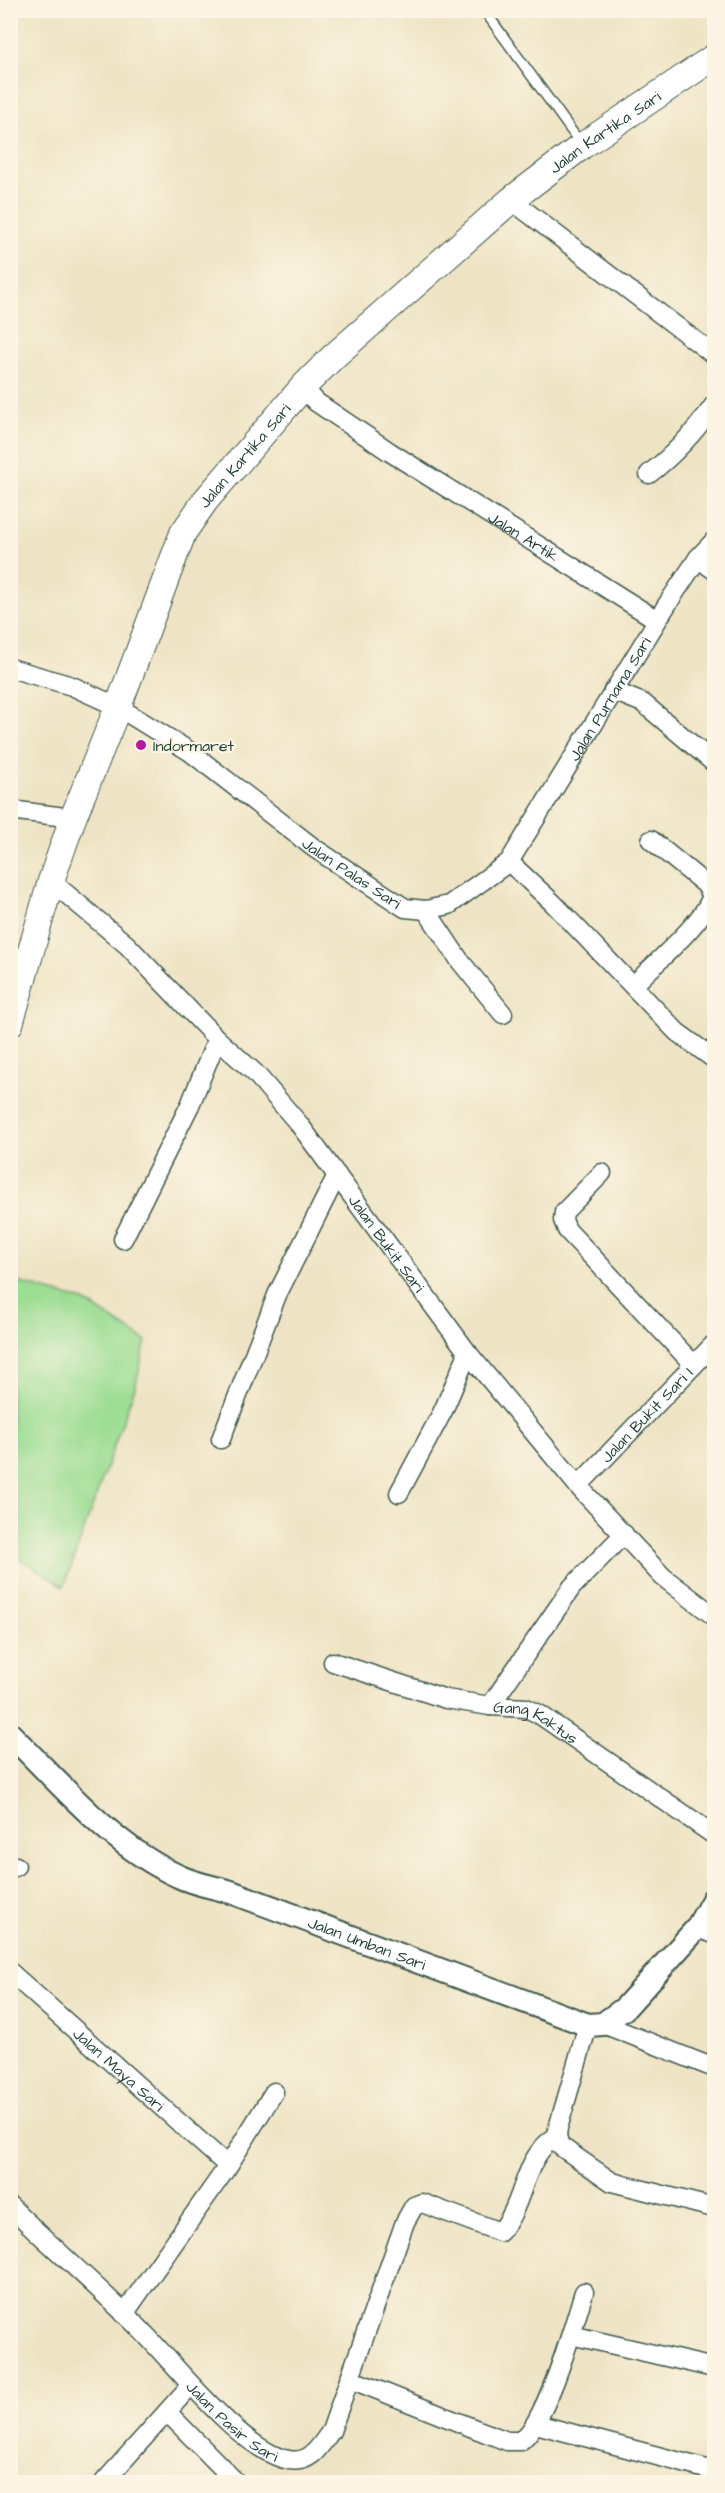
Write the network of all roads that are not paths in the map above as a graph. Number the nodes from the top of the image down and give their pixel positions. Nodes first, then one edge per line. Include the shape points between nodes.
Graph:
1 (484, 10) edge
2 (714, 57) edge
3 (582, 146) junction
4 (511, 200) junction
5 (714, 354) edge
6 (303, 387) junction
7 (714, 405) edge
8 (649, 474) dead end
9 (714, 541) edge
10 (698, 558) junction
11 (714, 570) edge
12 (657, 620) junction
13 (10, 668) edge
14 (613, 691) junction
15 (118, 706) junction
16 (714, 763) edge
17 (10, 810) edge
18 (73, 818) junction
19 (651, 840) dead end
20 (509, 862) junction
21 (51, 881) junction
22 (426, 910) junction
23 (634, 985) junction
24 (503, 1014) dead end
25 (10, 1024) edge
26 (217, 1039) junction
27 (714, 1059) edge
28 (602, 1173) dead end
29 (337, 1175) junction
30 (123, 1239) dead end
31 (714, 1344) edge
32 (468, 1353) junction
33 (694, 1365) junction
34 (221, 1439) dead end
35 (578, 1486) junction
36 (399, 1493) dead end
37 (624, 1534) junction
38 (714, 1616) edge
39 (333, 1662) dead end
40 (490, 1706) junction
41 (10, 1734) edge
42 (714, 1835) edge
43 (714, 1898) edge
44 (706, 1931) edge
45 (10, 1972) edge
46 (596, 2025) junction
47 (714, 2068) edge
48 (274, 2092) dead end
49 (556, 2136) junction
50 (228, 2166) junction
51 (10, 2206) edge
52 (714, 2208) edge
53 (584, 2292) dead end
54 (124, 2314) junction
55 (571, 2335) junction
56 (714, 2368) edge
57 (350, 2379) junction
58 (191, 2385) junction
59 (168, 2413) junction
60 (536, 2424) junction
61 (714, 2471) edge
62 (104, 2482) edge
63 (236, 2482) edge

1 - 3 lane
2 - 3 main road, Jalan Kartika Sari
3 - 4 main road, Jalan Kartika Sari
4 - 5 street
4 - 6 main road, Jalan Kartika Sari
6 - 12 street, Jalan Artik via 316,402 390,452
6 - 15 main road, Jalan Kartika Sari via 205,501 183,533
7 - 8 street via 698,429
9 - 10 street, Jalan Purnama Sari
10 - 11 street
10 - 12 street, Jalan Purnama Sari
12 - 14 street, Jalan Purnama Sari
13 - 15 street, Jalan Palas Sari via 72,686
14 - 16 street via 643,703
14 - 20 street, Jalan Purnama Sari
15 - 18 main road, Jalan Kartika Sari
15 - 22 street, Jalan Palas Sari via 189,751 323,854 405,908
17 - 18 street
18 - 21 main road, Jalan Kartika Sari
19 - 23 street via 705,884 712,895 699,918
20 - 22 street via 449,905
20 - 23 street
21 - 25 main road, Jalan Kartika Sari
21 - 26 street, Jalan Bukit Sari via 127,945
22 - 24 street via 460,961
23 - 27 street via 677,1032
26 - 29 street, Jalan Bukit Sari via 255,1073
26 - 30 street via 190,1105
28 - 33 street via 564,1212 567,1230
29 - 32 street, Jalan Bukit Sari
29 - 34 street via 277,1295
31 - 33 street, Jalan Bukit Sari I
32 - 35 street, Jalan Bukit Sari
32 - 36 street via 443,1411
33 - 35 street, Jalan Bukit Sari I
35 - 37 street, Jalan Bukit Sari
37 - 38 street, Jalan Bukit Sari via 663,1577
37 - 40 street via 572,1587
39 - 40 street, Gang Kaktus via 446,1699
40 - 42 street, Gang Kaktus via 526,1708 539,1714
41 - 46 street, Jalan Umban Sari via 115,1835 179,1877 231,1892
43 - 44 street
44 - 46 street via 626,2008
45 - 50 street, Jalan Maya Sari
46 - 47 street
46 - 49 street
48 - 50 street
49 - 52 street via 560,2146 612,2182
49 - 57 street, Jalan Pasir Sari via 534,2156 519,2198 500,2232 422,2203 414,2206
50 - 54 street
51 - 54 street, Jalan Pasir Sari
53 - 55 street
54 - 58 street, Jalan Pasir Sari
55 - 56 street
55 - 60 street
57 - 58 street, Jalan Pasir Sari via 331,2431 316,2453 291,2461 252,2442
57 - 60 street via 507,2441 520,2441
58 - 59 street
59 - 62 street
59 - 63 street
60 - 61 street

